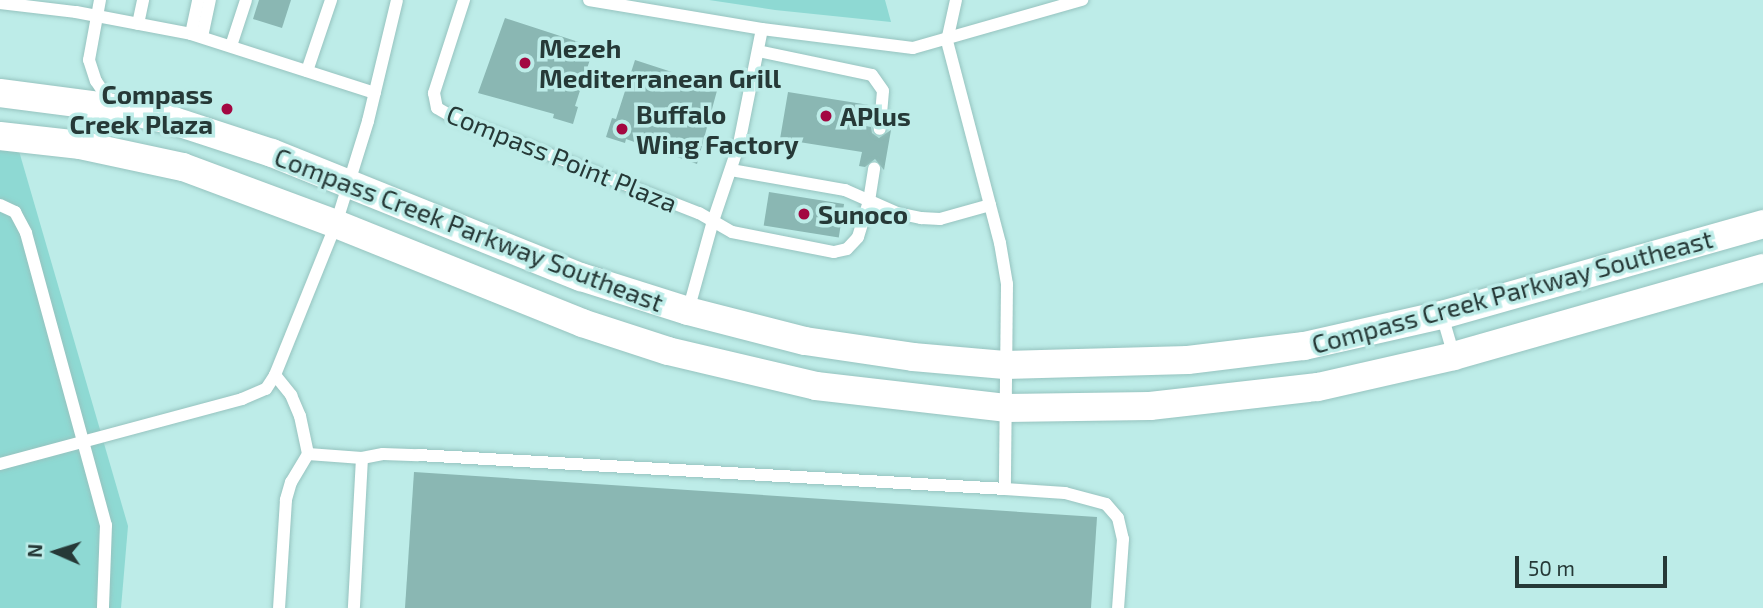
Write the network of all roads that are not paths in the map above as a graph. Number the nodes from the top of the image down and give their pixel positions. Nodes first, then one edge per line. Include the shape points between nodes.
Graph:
1 (92, 0) edge
2 (100, 0) edge
3 (143, 0) edge
4 (198, 0) edge
5 (209, 0) edge
6 (246, 0) edge
7 (331, 0) edge
8 (397, 0) edge
9 (464, 0) edge
10 (589, 0) edge
11 (956, 0) edge
12 (1082, 0) edge
13 (0, 3) edge
14 (40, 4) edge
15 (96, 16) junction
16 (138, 24) junction
17 (762, 29) junction
18 (197, 35) junction
19 (947, 41) junction
20 (231, 46) junction
21 (758, 51) junction
22 (307, 71) junction
23 (0, 93) edge
24 (375, 93) junction
25 (116, 108) junction
26 (880, 128) dead end
27 (0, 136) edge
28 (874, 168) dead end
29 (732, 170) junction
30 (349, 183) junction
31 (869, 201) junction
32 (0, 205) edge
33 (990, 205) junction
34 (713, 221) junction
35 (336, 224) junction
36 (1763, 224) edge
37 (1763, 268) edge
38 (688, 312) junction
39 (1442, 315) junction
40 (1454, 356) junction
41 (1005, 365) junction
42 (275, 375) junction
43 (1006, 408) junction
44 (82, 441) junction
45 (308, 454) junction
46 (362, 458) junction
47 (0, 464) edge
48 (1005, 489) junction
49 (103, 608) edge
50 (279, 608) edge
51 (354, 608) edge
52 (1118, 608) edge

1 - 15 lane
2 - 15 lane
3 - 16 lane
4 - 18 lane
5 - 18 lane
6 - 20 lane
7 - 22 lane
8 - 24 lane
9 - 34 lane, Compass Point Plaza via 434,93 437,108
10 - 17 lane
11 - 19 lane
12 - 19 lane
13 - 14 lane
14 - 15 lane
15 - 16 lane
15 - 25 lane via 89,60 101,92
16 - 18 lane
17 - 19 lane via 913,48
17 - 21 lane
18 - 20 lane
19 - 33 lane
20 - 22 lane
21 - 26 lane via 872,75 883,91
21 - 29 lane
22 - 24 lane
23 - 25 street, Compass Creek Parkway Southeast
24 - 30 lane
25 - 30 street, Compass Creek Parkway Southeast via 186,125
27 - 35 street, Compass Creek Parkway Southeast via 80,145 183,167
28 - 31 lane
29 - 31 lane via 845,190
29 - 34 lane
30 - 35 lane
30 - 38 street, Compass Creek Parkway Southeast via 581,277
31 - 33 lane via 897,213 940,219
31 - 34 lane via 858,237 847,249 834,252 750,238
32 - 44 lane via 15,212 26,233
33 - 41 lane via 1007,284
34 - 38 lane
35 - 42 lane
35 - 43 street, Compass Creek Parkway Southeast via 582,323 668,351 841,390
36 - 39 street, Compass Creek Parkway Southeast
37 - 40 street, Compass Creek Parkway Southeast
38 - 41 street, Compass Creek Parkway Southeast via 805,341
39 - 40 lane
39 - 41 street, Compass Creek Parkway Southeast via 1364,335 1249,355 1127,364
40 - 43 street, Compass Creek Parkway Southeast via 1318,387 1209,401
41 - 43 lane
42 - 44 lane via 266,389 242,398
42 - 45 lane via 300,415
43 - 48 lane
44 - 47 lane
44 - 49 lane via 106,525
45 - 46 lane
45 - 50 lane via 286,500
46 - 48 lane via 418,455
46 - 51 lane
48 - 52 lane via 1065,492 1106,505 1118,518 1123,539

